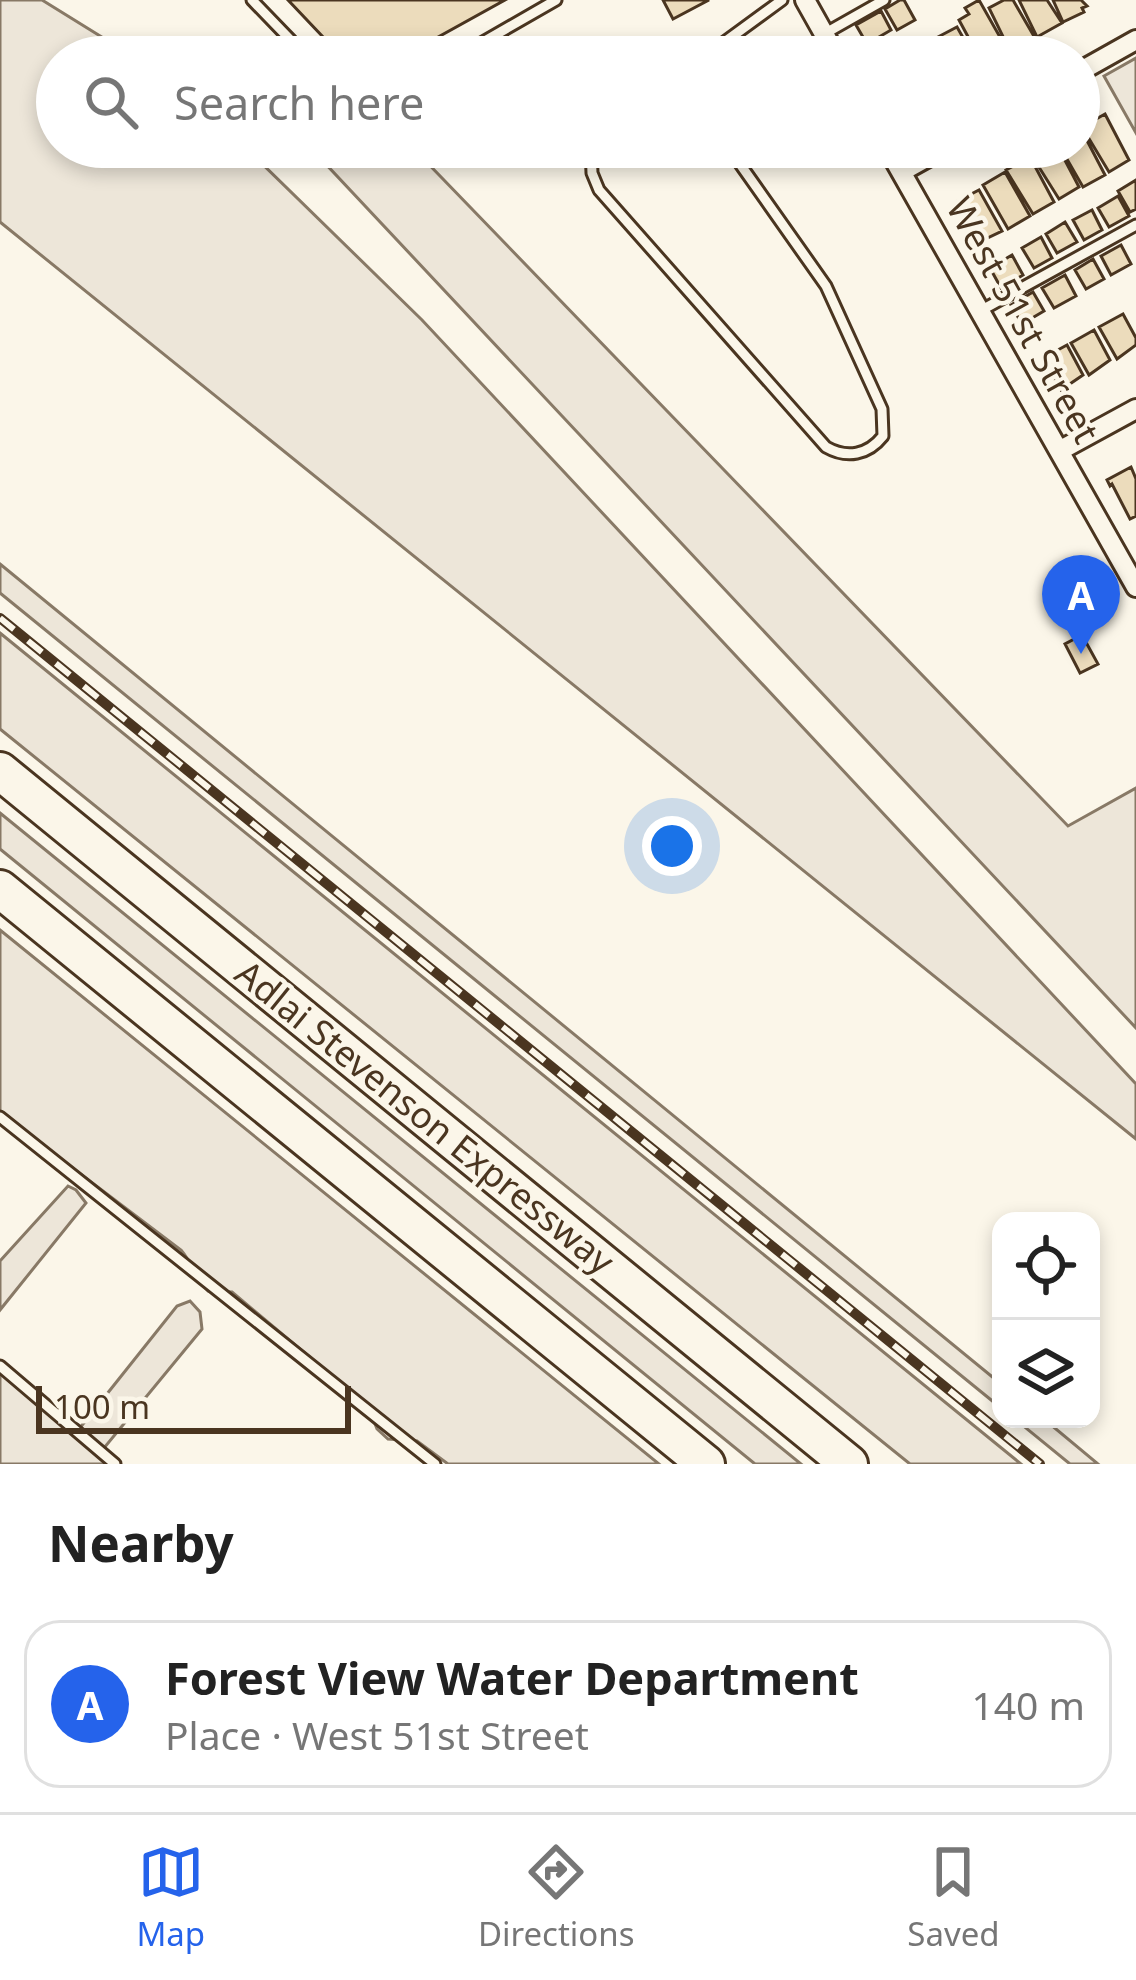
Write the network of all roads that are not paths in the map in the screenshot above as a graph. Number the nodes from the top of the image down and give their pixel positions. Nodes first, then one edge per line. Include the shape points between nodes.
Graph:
1 (252, 0) edge
2 (556, 0) edge
3 (782, 0) edge
4 (805, 0) edge
5 (884, 0) edge
6 (824, 34) joint
7 (287, 36) edge
8 (493, 36) edge
9 (733, 36) edge
10 (1136, 40) edge
11 (1100, 60) edge
12 (592, 168) edge
13 (743, 168) edge
14 (900, 168) edge
15 (909, 168) edge
16 (902, 172) junction
17 (1136, 224) edge
18 (980, 311) junction
19 (1136, 409) edge
20 (1059, 451) junction
21 (1136, 587) edge
22 (0, 771) edge
23 (0, 889) edge
24 (0, 1117) edge
25 (0, 1366) edge
26 (115, 1464) edge
27 (435, 1464) edge
28 (706, 1464) edge
29 (849, 1464) edge

1 - 7 lane
2 - 8 lane
3 - 9 lane
4 - 6 street
5 - 6 lane
10 - 11 street
12 - 13 lane via 599,190 826,447 849,454 874,447 884,436 882,409 826,286
14 - 16 street, West 51st Street
15 - 16 street
16 - 18 street, West 51st Street
17 - 18 lane
18 - 20 street, West 51st Street
19 - 20 street
20 - 21 street, West 51st Street
22 - 29 highway, Adlai Stevenson Expressway
23 - 28 highway
24 - 27 lane
25 - 26 lane

